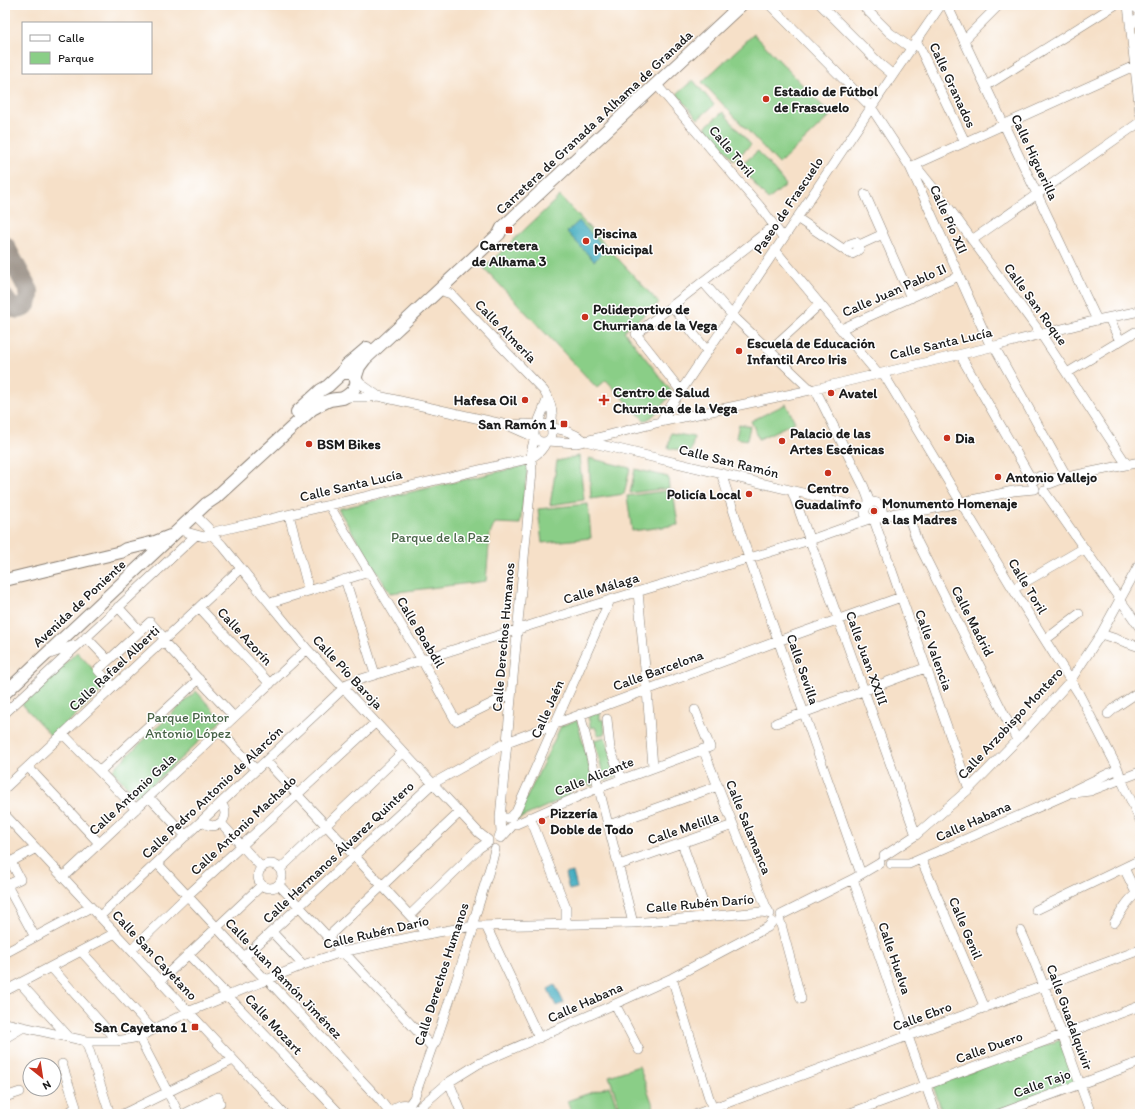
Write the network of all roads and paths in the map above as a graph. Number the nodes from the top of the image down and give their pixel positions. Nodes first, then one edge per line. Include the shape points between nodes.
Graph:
1 (741, 5) edge
2 (770, 5) edge
3 (821, 5) edge
4 (862, 5) edge
5 (941, 5) edge
6 (947, 5) edge
7 (998, 5) edge
8 (1115, 5) edge
9 (1128, 5) edge
10 (1134, 5) edge
11 (1140, 12) edge
12 (1140, 16) edge
13 (1130, 26) junction
14 (916, 40) junction
15 (964, 40) junction
16 (911, 48) junction
17 (1134, 66) junction
18 (893, 75) junction
19 (656, 84) junction
20 (986, 86) junction
21 (871, 107) junction
22 (1140, 113) edge
23 (1140, 122) edge
24 (1004, 125) junction
25 (965, 142) junction
26 (912, 166) junction
27 (865, 194) dead end
28 (1037, 194) junction
29 (943, 200) junction
30 (929, 210) junction
31 (797, 218) junction
32 (774, 226) junction
33 (502, 228) junction
34 (883, 234) junction
35 (783, 238) junction
36 (972, 240) junction
37 (775, 250) junction
38 (959, 276) junction
39 (704, 282) junction
40 (440, 288) junction
41 (911, 298) junction
42 (820, 304) junction
43 (672, 306) junction
44 (1140, 311) edge
45 (732, 315) junction
46 (1109, 318) junction
47 (1096, 320) junction
48 (841, 329) junction
49 (1140, 333) edge
50 (1041, 334) junction
51 (1120, 341) junction
52 (993, 347) junction
53 (770, 350) junction
54 (707, 351) junction
55 (962, 354) junction
56 (880, 373) junction
57 (1067, 373) junction
58 (351, 375) junction
59 (813, 389) junction
60 (681, 391) junction
61 (329, 392) junction
62 (378, 396) junction
63 (345, 397) junction
64 (548, 398) junction
65 (660, 422) junction
66 (507, 425) junction
67 (538, 425) junction
68 (550, 427) junction
69 (535, 438) junction
70 (547, 441) junction
71 (585, 441) junction
72 (531, 458) junction
73 (1140, 462) edge
74 (1126, 465) junction
75 (721, 473) junction
76 (1066, 478) junction
77 (1041, 484) junction
78 (792, 491) junction
79 (962, 503) junction
80 (206, 504) junction
81 (329, 505) junction
82 (868, 506) junction
83 (882, 508) junction
84 (907, 512) junction
85 (895, 513) junction
86 (195, 515) junction
87 (289, 515) junction
88 (875, 519) junction
89 (176, 533) junction
90 (210, 534) junction
91 (196, 535) junction
92 (810, 540) junction
93 (1084, 548) junction
94 (126, 553) junction
95 (150, 557) junction
96 (749, 558) junction
97 (1140, 563) edge
98 (241, 568) junction
99 (135, 572) junction
100 (369, 572) junction
101 (345, 579) junction
102 (5, 580) edge
103 (1013, 589) junction
104 (309, 591) junction
105 (638, 592) junction
106 (901, 597) junction
107 (610, 600) junction
108 (1120, 600) junction
109 (270, 603) junction
110 (199, 607) junction
111 (118, 608) junction
112 (1079, 614) dead end
113 (838, 619) junction
114 (1140, 628) edge
115 (518, 629) junction
116 (140, 631) junction
117 (1101, 634) junction
118 (86, 637) junction
119 (164, 640) junction
120 (1045, 640) junction
121 (778, 641) junction
122 (78, 644) junction
123 (1140, 647) edge
124 (307, 649) junction
125 (44, 657) junction
126 (108, 660) junction
127 (422, 660) junction
128 (925, 668) junction
129 (375, 674) junction
130 (199, 679) junction
131 (1070, 681) junction
132 (270, 684) junction
133 (113, 687) junction
134 (344, 688) junction
135 (647, 690) junction
136 (864, 691) junction
137 (1140, 691) edge
138 (5, 693) edge
139 (511, 694) junction
140 (695, 710) dead end
141 (5, 713) edge
142 (580, 714) junction
143 (804, 714) junction
144 (1108, 714) dead end
145 (234, 718) junction
146 (607, 719) dead end
147 (376, 723) junction
148 (556, 723) junction
149 (776, 723) dead end
150 (220, 731) junction
151 (64, 734) junction
152 (1018, 740) junction
153 (507, 742) junction
154 (703, 749) junction
155 (403, 752) junction
156 (266, 761) junction
157 (28, 767) junction
158 (653, 767) junction
159 (1118, 769) junction
160 (256, 770) junction
161 (100, 771) junction
162 (1140, 772) edge
163 (622, 778) junction
164 (1121, 779) junction
165 (432, 784) junction
166 (718, 786) junction
167 (599, 787) junction
168 (5, 788) edge
169 (969, 789) junction
170 (1066, 794) junction
171 (297, 795) junction
172 (149, 797) junction
173 (221, 804) junction
174 (136, 809) junction
175 (459, 812) junction
176 (5, 815) edge
177 (530, 817) junction
178 (500, 818) junction
179 (1140, 820) edge
180 (202, 821) junction
181 (221, 823) junction
182 (326, 825) junction
183 (608, 825) junction
184 (733, 825) junction
185 (916, 835) junction
186 (186, 836) junction
187 (494, 838) junction
188 (99, 843) junction
189 (682, 843) junction
190 (242, 846) junction
191 (36, 848) junction
192 (495, 849) junction
193 (354, 856) junction
194 (922, 859) junction
195 (882, 860) junction
196 (1140, 860) edge
197 (157, 863) junction
198 (8, 864) edge
199 (619, 865) junction
200 (262, 868) junction
201 (1124, 868) junction
202 (280, 869) junction
203 (856, 876) junction
204 (63, 877) junction
205 (6, 883) edge
206 (262, 885) junction
207 (279, 885) junction
208 (382, 885) junction
209 (1138, 893) edge
210 (187, 896) junction
211 (299, 907) junction
212 (91, 908) junction
213 (1036, 910) dead end
214 (410, 915) junction
215 (100, 916) junction
216 (708, 917) junction
217 (776, 918) junction
218 (633, 923) junction
219 (566, 924) junction
220 (1114, 924) dead end
221 (473, 926) junction
222 (486, 926) junction
223 (216, 928) junction
224 (1021, 931) dead end
225 (272, 932) junction
226 (115, 933) junction
227 (427, 934) junction
228 (35, 937) junction
229 (328, 937) junction
230 (131, 950) junction
231 (1140, 950) edge
232 (81, 951) junction
233 (342, 952) junction
234 (5, 953) edge
235 (188, 954) junction
236 (244, 958) junction
237 (303, 965) junction
238 (51, 967) junction
239 (672, 978) junction
240 (268, 980) junction
241 (160, 981) junction
242 (20, 983) junction
243 (1044, 985) junction
244 (5, 991) edge
245 (228, 996) junction
246 (801, 999) dead end
247 (615, 1004) junction
248 (1140, 1006) edge
249 (985, 1008) junction
250 (188, 1012) junction
251 (5, 1023) edge
252 (22, 1028) junction
253 (153, 1030) junction
254 (1062, 1035) junction
255 (908, 1036) junction
256 (69, 1037) junction
257 (139, 1037) junction
258 (5, 1038) edge
259 (539, 1038) junction
260 (86, 1041) junction
261 (117, 1041) junction
262 (432, 1047) junction
263 (639, 1050) dead end
264 (233, 1060) junction
265 (1140, 1062) edge
266 (62, 1064) dead end
267 (449, 1082) junction
268 (1080, 1084) junction
269 (926, 1085) junction
270 (20, 1092) dead end
271 (168, 1092) junction
272 (5, 1097) edge
273 (411, 1111) edge
274 (714, 1111) edge
275 (390, 1113) edge
276 (67, 1114) edge
277 (110, 1114) edge
278 (124, 1114) edge
279 (179, 1114) edge
280 (184, 1114) edge
281 (198, 1114) edge
282 (284, 1114) edge
283 (340, 1114) edge
284 (462, 1114) edge
285 (697, 1114) edge
286 (848, 1114) edge
287 (936, 1114) edge
288 (999, 1114) edge
289 (1091, 1114) edge

1 - 19 main road, Carretera de Granada a Alhama de Granada
2 - 21 street, Calle Pío XII
3 - 18 street
4 - 16 street via 890,33
5 - 14 street, Paseo de Frascuelo
6 - 15 street, Calle Higuerilla
7 - 15 street
8 - 20 street
9 - 13 street
10 - 11 street
12 - 13 street
13 - 17 street
14 - 16 street, Paseo de Frascuelo
14 - 25 street, Calle Granados
15 - 20 street, Calle Higuerilla
16 - 18 street, Paseo de Frascuelo
17 - 22 street
17 - 24 street
18 - 21 street, Paseo de Frascuelo
19 - 32 street, Calle Toril via 732,172
19 - 33 main road, Carretera de Granada a Alhama de Granada
20 - 24 street, Calle Higuerilla
21 - 26 street, Calle Pío XII
21 - 31 street, Paseo de Frascuelo
23 - 28 street
24 - 25 street
24 - 28 street, Calle Higuerilla
25 - 26 street
26 - 29 street, Calle San Roque
26 - 30 street, Calle Pío XII
27 - 34 street
28 - 36 street
28 - 47 street, Calle Higuerilla
29 - 30 street
29 - 36 street, Calle San Roque
30 - 38 street, Calle Pío XII
31 - 34 street via 852,254 860,248 859,245
31 - 35 street, Paseo de Frascuelo
32 - 35 street, Calle Toril
32 - 39 street
33 - 40 main road, Carretera de Granada a Alhama de Granada via 499,234
33 - 58 main road, Carretera de Granada a Alhama de Granada via 444,276 361,352 348,365
34 - 41 street
35 - 37 street, Paseo de Frascuelo
36 - 50 street, Calle San Roque
37 - 42 street, Calle Toril
37 - 45 street, Paseo de Frascuelo
38 - 41 street, Calle Juan Pablo II
38 - 52 street, Calle Pío XII
39 - 43 street
39 - 45 street
40 - 58 main road, Carretera de Granada a Alhama de Granada
40 - 64 street, Calle Almería via 451,294
41 - 48 street, Calle Juan Pablo II
42 - 48 street, Calle Toril
42 - 53 street
43 - 54 street
43 - 60 street via 636,334
44 - 46 street, Calle Santa Lucía
45 - 53 street
45 - 54 street, Paseo de Frascuelo
46 - 47 street, Calle Santa Lucía
46 - 51 street
47 - 50 street, Calle Santa Lucía
48 - 56 street, Calle Toril
49 - 51 street via 1135,332
50 - 52 street, Calle Santa Lucía
50 - 57 street, Calle San Roque
51 - 57 street
52 - 55 street, Calle Santa Lucía
52 - 76 street, Calle Pío XII
53 - 59 street
54 - 60 street, Paseo de Frascuelo
55 - 56 street, Calle Santa Lucía
55 - 77 street via 963,360 1029,475
56 - 59 street, Calle Santa Lucía
56 - 79 street, Calle Toril
57 - 74 street, Calle San Roque
58 - 61 main road
58 - 62 street
58 - 63 main road via 356,386
59 - 65 street, Calle Santa Lucía
59 - 82 street via 864,487
60 - 65 street, Paseo de Frascuelo
61 - 63 main road via 338,400
61 - 80 main road
61 - 80 main road via 298,411
62 - 63 street
62 - 66 street
64 - 67 street
64 - 68 street, Calle Almería via 552,422
65 - 71 street, Calle Santa Lucía
66 - 67 street
66 - 69 street
67 - 68 street
67 - 69 street via 533,433
68 - 70 street via 552,435
68 - 71 street, Calle San Ramón
69 - 70 street via 540,442
69 - 72 street, Calle Derechos Humanos
70 - 71 street, Calle San Ramón
70 - 72 street via 538,454
71 - 75 street, Calle San Ramón
72 - 81 street, Calle Santa Lucía
72 - 115 street, Calle Derechos Humanos
73 - 74 street
74 - 76 street
75 - 78 street, Calle San Ramón
75 - 96 street, Calle Sevilla
76 - 77 street
77 - 79 street
77 - 93 street
78 - 82 street, Calle San Ramón
78 - 92 street, Calle Juan XXIII
79 - 84 street
79 - 103 street, Calle Toril
80 - 86 main road
81 - 87 street, Calle Santa Lucía
81 - 100 street, Calle Boabdil
82 - 83 street via 873,502
82 - 88 street via 865,514
83 - 85 street
83 - 88 street via 882,514
84 - 85 street
84 - 152 street, Calle Madrid via 916,541
85 - 88 street
86 - 89 main road
86 - 90 street, Calle Pío Baroja via 208,528
87 - 90 street, Calle Santa Lucía
87 - 104 street
88 - 92 street, Calle Málaga
88 - 106 street, Calle Valencia
89 - 91 street, Calle Santa Lucía
89 - 94 main road via 155,542 126,549
89 - 95 main road, Avenida de Poniente
90 - 91 street, Calle Santa Lucía via 204,537
90 - 98 street, Calle Pío Baroja
91 - 111 street
92 - 96 street, Calle Málaga
92 - 113 street, Calle Juan XXIII
93 - 103 street
93 - 108 street
94 - 95 main road
94 - 99 main road via 135,566
94 - 102 main road
95 - 99 main road, Avenida de Poniente
96 - 105 street, Calle Málaga
96 - 121 street, Calle Sevilla
97 - 108 street, Calle Arzobispo Montero
98 - 109 street, Calle Pío Baroja
98 - 110 street, Calle Rafael Alberti
99 - 125 main road, Avenida de Poniente
100 - 101 street
100 - 127 street, Calle Boabdil
101 - 104 street
101 - 129 street
103 - 120 street, Calle Toril
104 - 109 street
105 - 107 street, Calle Málaga
105 - 135 street
106 - 113 street, Calle Barcelona
106 - 128 street, Calle Valencia
107 - 115 street, Calle Málaga
107 - 148 street, Calle Jaén
108 - 114 street
108 - 117 street, Calle Arzobispo Montero
109 - 124 street, Calle Pío Baroja
110 - 119 street, Calle Rafael Alberti
110 - 132 street, Calle Azorín
111 - 116 street
111 - 118 street
112 - 120 street
113 - 121 street, Calle Barcelona
113 - 136 street, Calle Juan XXIII
115 - 127 street, Calle Málaga
115 - 139 street, Calle Derechos Humanos
116 - 119 street via 150,622
116 - 126 street
117 - 123 street
117 - 131 street, Calle Arzobispo Montero
118 - 122 street
118 - 126 street
119 - 130 street
119 - 133 street, Calle Rafael Alberti
120 - 131 street, Calle Toril
121 - 135 street, Calle Barcelona
121 - 143 street, Calle Sevilla
122 - 125 street
122 - 141 street
124 - 132 street, Calle Antonio Gala
124 - 134 street, Calle Pío Baroja
125 - 138 main road, Avenida de Poniente
126 - 133 street via 98,670
127 - 129 street, Calle Málaga
127 - 139 street, Calle Boabdil via 456,721
128 - 136 street
128 - 169 street, Calle Valencia
129 - 134 street, Calle Málaga via 349,683
130 - 145 street
130 - 161 street
131 - 152 street, Calle Arzobispo Montero
131 - 159 street, Calle Toril
132 - 145 street, Calle Antonio Gala
133 - 151 street, Calle Rafael Alberti
134 - 147 street, Calle Pío Baroja
134 - 156 street, Calle Pedro Antonio de Alarcón
135 - 142 street, Calle Barcelona
135 - 158 street
136 - 143 street
136 - 185 street, Calle Juan XXIII
137 - 144 street
139 - 153 street, Calle Derechos Humanos
140 - 154 street via 710,747
142 - 148 street, Calle Barcelona
142 - 167 street
143 - 149 street
143 - 203 street, Calle Sevilla
145 - 150 street, Calle Antonio Gala
146 - 163 street via 610,749
147 - 155 street, Calle Pío Baroja
147 - 171 street, Calle Antonio Machado
148 - 153 street, Calle Barcelona
148 - 178 street, Calle Jaén via 516,812 510,818
150 - 160 street
150 - 172 street, Calle Antonio Gala
151 - 157 street, Calle Rafael Alberti
151 - 161 street
152 - 169 street, Calle Arzobispo Montero
153 - 165 street, Calle Barcelona
153 - 178 street, Calle Derechos Humanos
154 - 158 street, Calle Alicante
154 - 166 street, Calle Salamanca
155 - 165 street, Calle Pío Baroja
155 - 182 street
156 - 160 street, Calle Pedro Antonio de Alarcón
156 - 171 street
157 - 168 street, Calle Rafael Alberti
157 - 188 street
158 - 163 street, Calle Alicante
159 - 164 street, Calle Toril
159 - 170 street, Calle Habana
160 - 173 street, Calle Pedro Antonio de Alarcón
161 - 174 street
162 - 164 street, Calle Habana
163 - 167 street, Calle Alicante
164 - 170 street, Calle Habana via 1090,791
164 - 179 street, Calle Toril
165 - 175 street, Calle Pío Baroja
165 - 193 street, Calle Hermanos Álvarez Quintero
166 - 183 street
166 - 184 street, Calle Salamanca
167 - 177 street, Calle Alicante
167 - 183 street
169 - 185 street, Calle Arzobispo Montero
170 - 194 street, Calle Habana
171 - 182 street
171 - 190 street, Calle Antonio Machado
172 - 174 street, Calle Antonio Gala
172 - 186 street
173 - 180 street, Calle Pedro Antonio de Alarcón
173 - 181 street via 225,812
174 - 188 street, Calle Antonio Gala
175 - 187 street, Calle Pío Baroja via 479,833
175 - 208 street
176 - 191 street, Calle San Cayetano
177 - 187 street, Calle Alicante
177 - 219 street via 566,908
178 - 187 street, Calle Derechos Humanos via 501,832
180 - 181 street via 210,826
180 - 186 street, Calle Pedro Antonio de Alarcón
181 - 190 street
182 - 193 street
182 - 202 street
183 - 199 street
184 - 189 street, Calle Melilla
184 - 217 street, Calle Salamanca via 766,907
185 - 195 street, Calle Arzobispo Montero
186 - 197 street, Calle Pedro Antonio de Alarcón
187 - 192 street, Calle Pío Baroja via 491,848
187 - 192 street, Calle Derechos Humanos via 502,844
187 - 214 street via 480,848
188 - 204 street, Calle Antonio Gala
189 - 199 street, Calle Melilla
189 - 216 street
190 - 200 street
190 - 210 street, Calle Antonio Machado
191 - 198 street
191 - 204 street, Calle San Cayetano
192 - 221 street, Calle Derechos Humanos
193 - 208 street
193 - 211 street, Calle Hermanos Álvarez Quintero
194 - 195 street, Calle Habana via 910,864 891,864 884,867 881,865
194 - 249 street, Calle Genil
195 - 203 street, Calle Habana
196 - 201 street
197 - 210 street, Calle Juan Ramón Jiménez
197 - 215 street, Calle Pedro Antonio de Alarcón
198 - 205 street via 20,878
199 - 218 street
200 - 202 street via 273,864
200 - 206 street via 258,874
201 - 209 street
201 - 213 street
202 - 207 street via 282,875
203 - 217 street, Calle Habana
203 - 255 street, Calle Huelva
204 - 212 street, Calle San Cayetano
205 - 228 street
206 - 207 street via 268,888
206 - 223 street
207 - 211 street
208 - 214 street
208 - 229 street
209 - 220 street via 1130,899
210 - 223 street, Calle Juan Ramón Jiménez
210 - 230 street, Calle Antonio Machado
211 - 225 street, Calle Hermanos Álvarez Quintero
211 - 229 street
212 - 215 street, Calle San Cayetano
212 - 228 street
214 - 227 street
215 - 226 street, Calle San Cayetano
216 - 217 street, Calle Rubén Darío via 762,912
216 - 218 street, Calle Rubén Darío
217 - 239 street, Calle Habana via 768,927
217 - 246 street, Calle Salamanca
218 - 219 street, Calle Rubén Darío
219 - 222 street, Calle Rubén Darío
221 - 222 street, Calle Rubén Darío
221 - 227 street, Calle Rubén Darío
221 - 262 street, Calle Derechos Humanos
222 - 259 street
223 - 235 street
223 - 236 street, Calle Juan Ramón Jiménez
224 - 243 street, Calle Guadalquivir
225 - 236 street, Calle Hermanos Álvarez Quintero
225 - 237 street
226 - 230 street, Calle San Cayetano
226 - 232 street
227 - 233 street, Calle Rubén Darío
228 - 234 street
229 - 233 street
230 - 241 street, Calle San Cayetano
231 - 243 street, Calle Ebro
232 - 238 street
232 - 253 street
233 - 237 street, Calle Rubén Darío
233 - 262 street
235 - 241 street
235 - 245 street, Calle Mozart
236 - 240 street, Calle Juan Ramón Jiménez
237 - 240 street, Calle Rubén Darío
238 - 242 street
238 - 261 street
239 - 247 street, Calle Habana
239 - 274 street
240 - 245 street, Calle Rubén Darío
240 - 275 street, Calle Juan Ramón Jiménez
241 - 250 street, Calle San Cayetano
242 - 244 street
242 - 256 street
243 - 249 street, Calle Ebro
243 - 254 street, Calle Guadalquivir
245 - 250 street, Calle Rubén Darío
245 - 283 street, Calle Mozart
247 - 259 street, Calle Habana
247 - 263 street
248 - 254 street, Calle Duero
249 - 255 street, Calle Ebro
250 - 253 street, Calle Rubén Darío
250 - 264 street, Calle San Cayetano
251 - 252 street, Calle Rubén Darío
252 - 256 street, Calle Rubén Darío
252 - 258 street
253 - 257 street, Calle Rubén Darío
254 - 268 street, Calle Guadalquivir
254 - 269 street, Calle Duero
255 - 269 street, Calle Huelva
255 - 274 street, Calle Ebro
256 - 260 street, Calle Rubén Darío
257 - 261 street, Calle Rubén Darío
257 - 271 street
259 - 267 street, Calle Habana via 478,1064
260 - 261 street, Calle Rubén Darío
260 - 277 street
262 - 273 street, Calle Derechos Humanos
264 - 271 street
264 - 282 street, Calle San Cayetano
265 - 268 street, Calle Tajo
266 - 276 street via 76,1107
267 - 273 street, Calle Habana
267 - 284 street
268 - 288 street, Calle Tajo
268 - 289 street, Calle Guadalquivir
269 - 286 street, Calle Duero
269 - 287 street, Calle Huelva
270 - 272 street
271 - 278 street
271 - 279 street
273 - 275 street via 402,1104
274 - 285 street, Calle Ebro
280 - 281 street via 218,1097 220,1103

